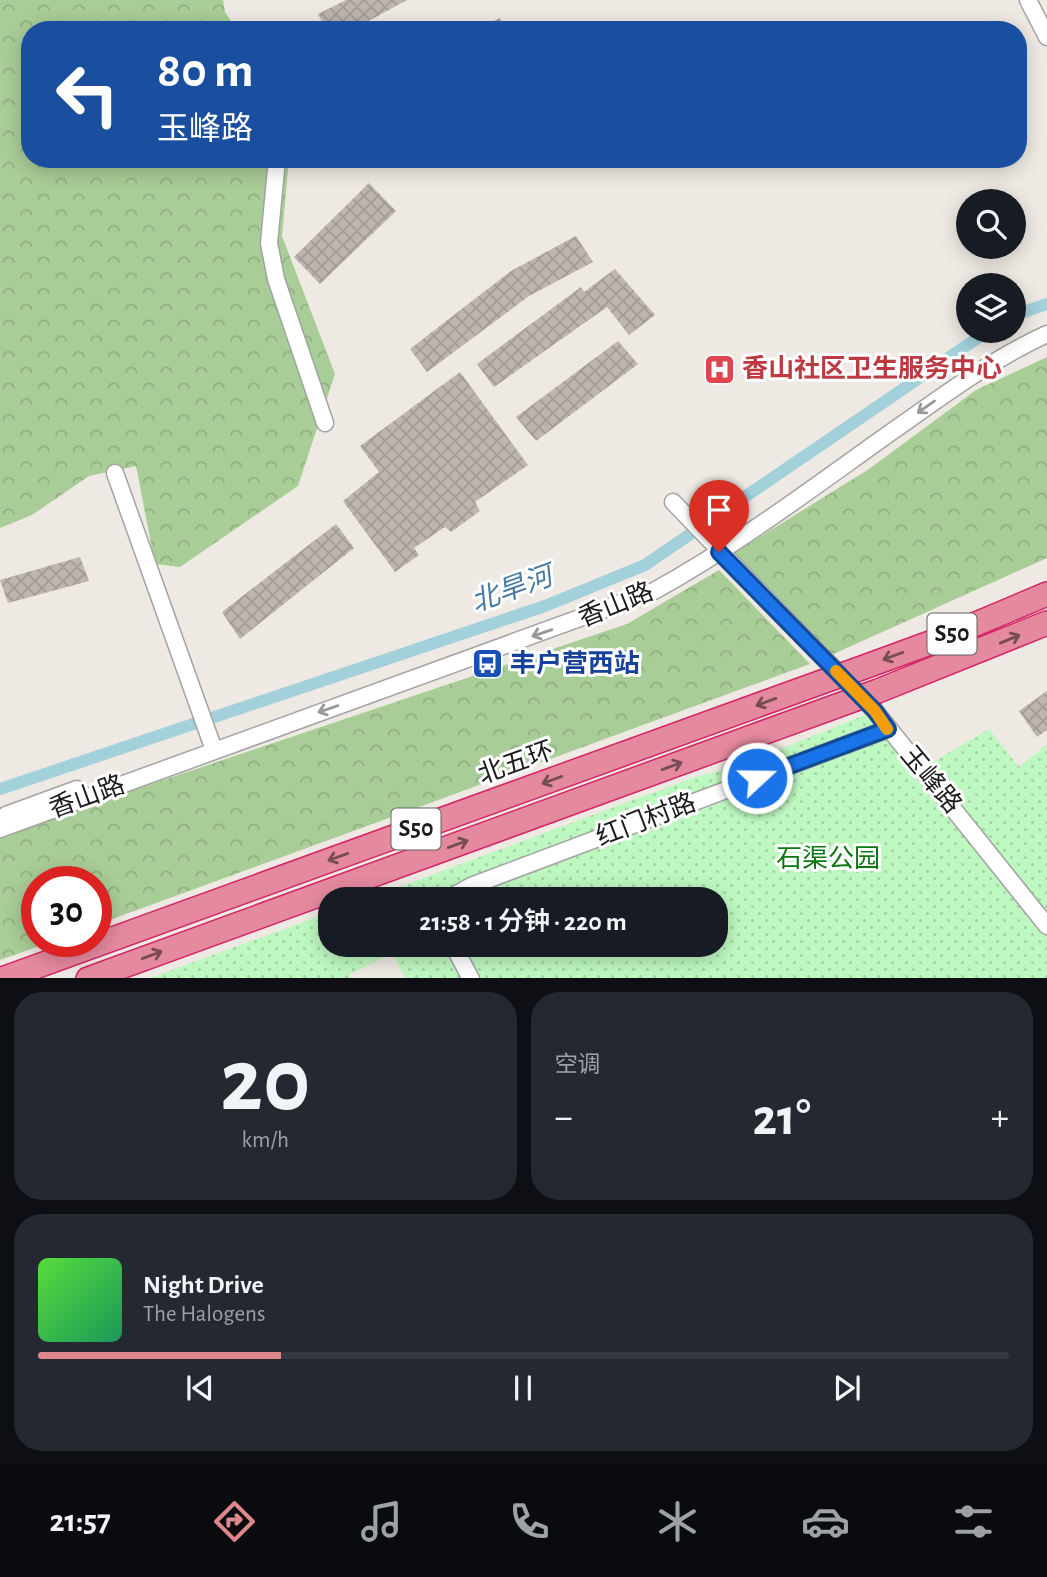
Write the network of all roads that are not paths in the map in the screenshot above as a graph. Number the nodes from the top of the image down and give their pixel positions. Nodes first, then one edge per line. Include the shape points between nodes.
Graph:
1 (1028, 0) edge
2 (1047, 37) edge
3 (276, 168) edge
4 (1047, 334) edge
5 (326, 423) dead end
6 (116, 472) dead end
7 (673, 502) dead end
8 (714, 546) junction
9 (1047, 594) edge
10 (1047, 623) edge
11 (888, 729) junction
12 (214, 750) junction
13 (0, 817) edge
14 (0, 829) edge
15 (469, 887) edge
16 (1047, 926) edge
17 (460, 957) edge
18 (2, 978) edge
19 (88, 978) edge
20 (471, 978) edge

1 - 2 street
3 - 5 street via 269,243 276,279
4 -> 8 street, 香山路 via 960,384
6 - 12 street
7 - 8 street, 玉峰路
8 - 11 street, 玉峰路
8 -> 12 street, 香山路 via 654,591 617,607
9 -> 18 highway, 北五环 / S50, bridge via 938,640
19 -> 10 highway, S50, bridge via 950,665
11 - 15 street, 红门村路
11 - 16 street, 玉峰路 via 920,763
12 - 13 street, 香山路 via 192,751
12 - 14 street, 香山路
17 - 20 street

